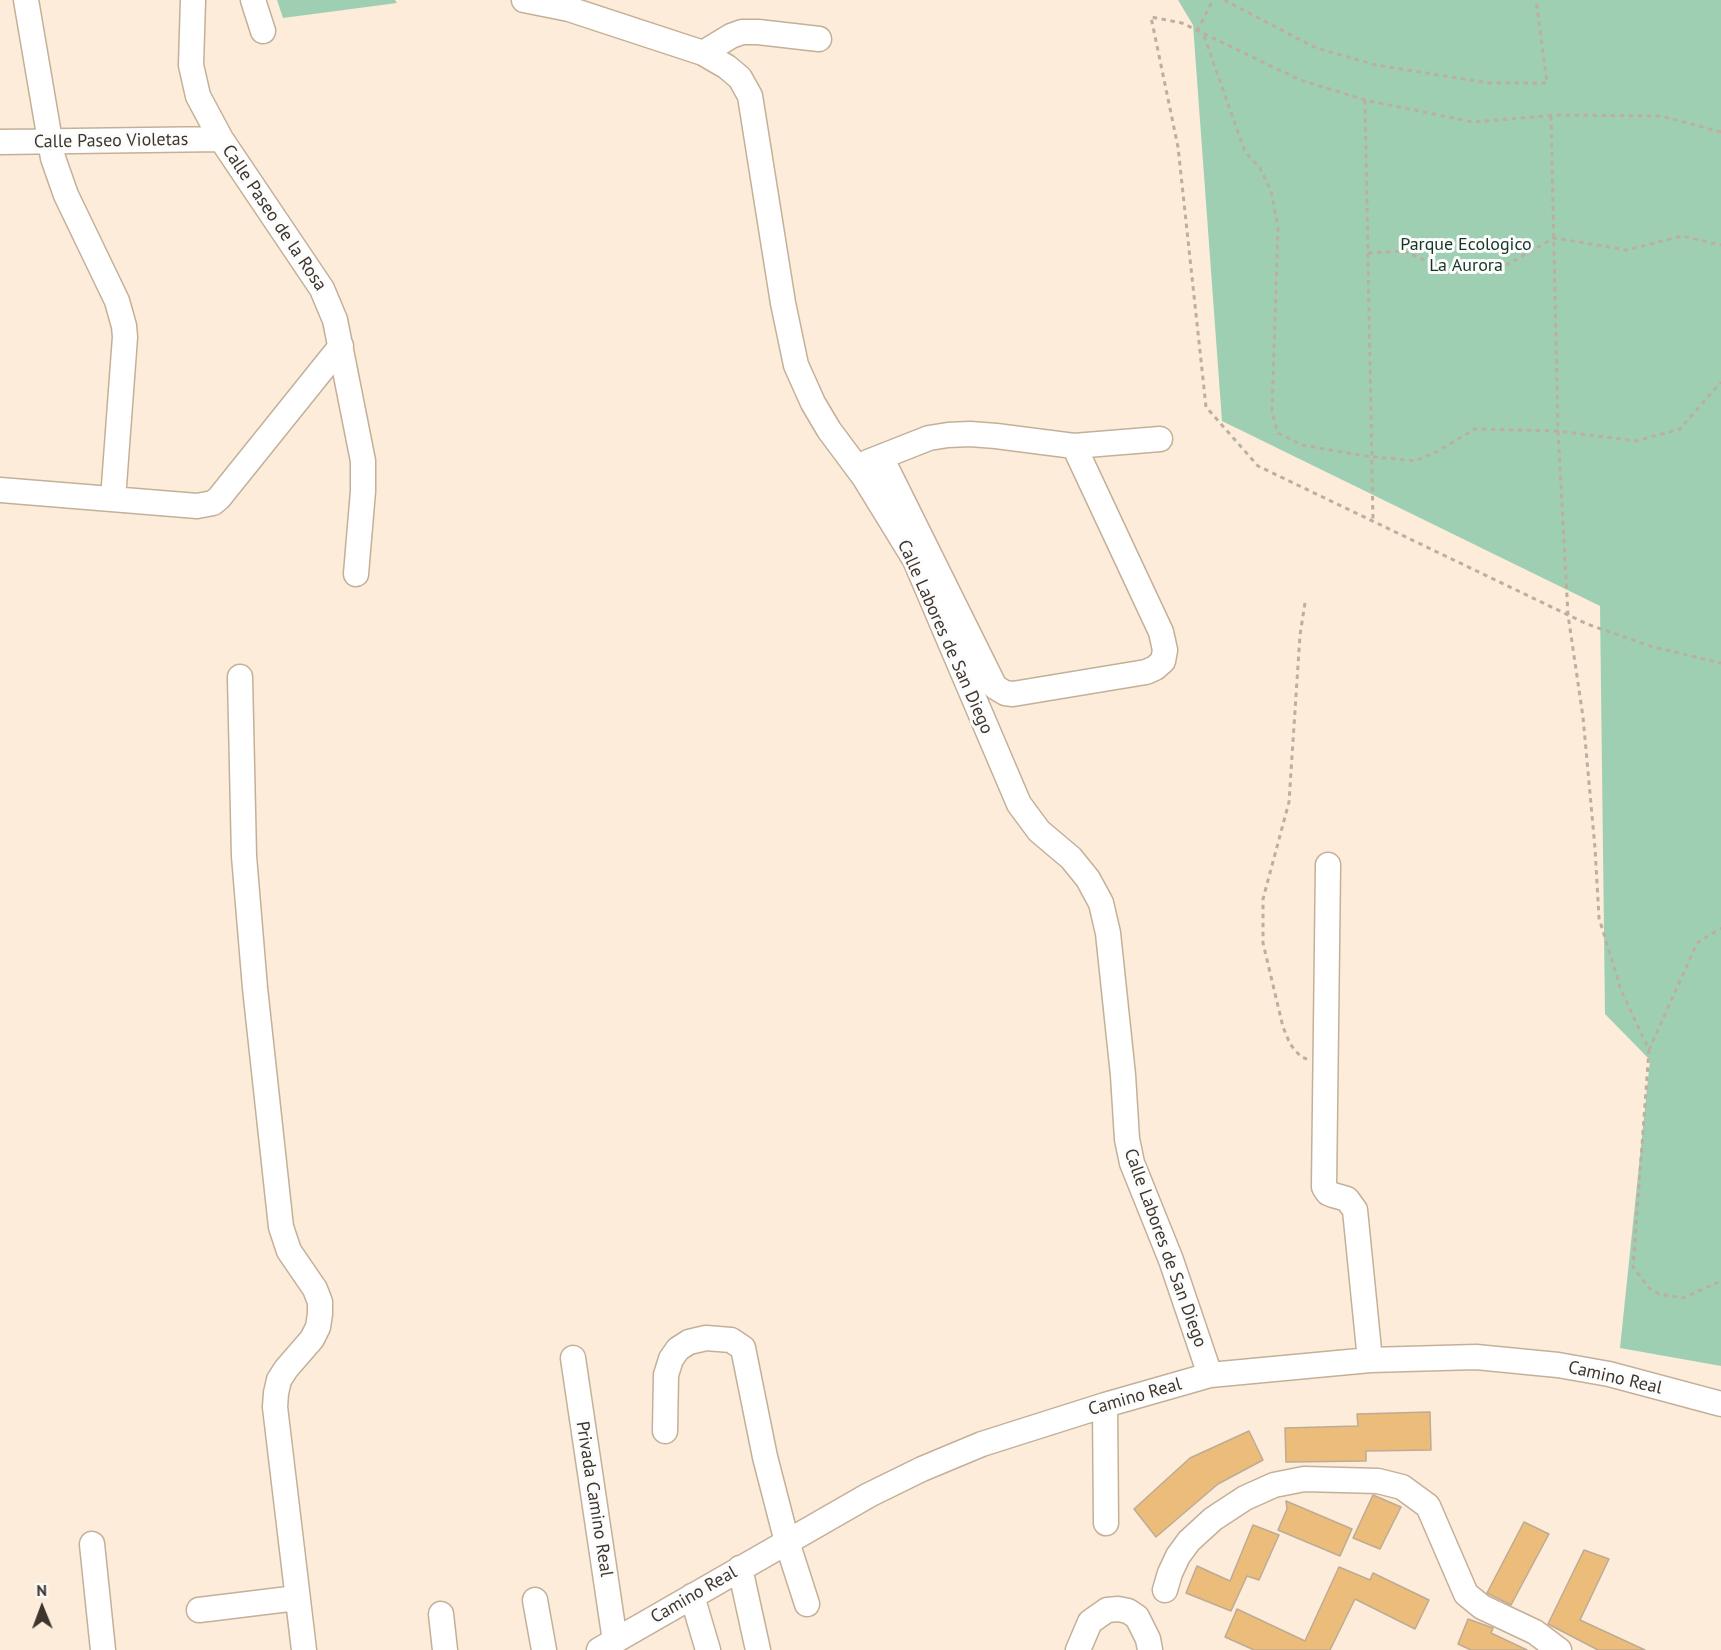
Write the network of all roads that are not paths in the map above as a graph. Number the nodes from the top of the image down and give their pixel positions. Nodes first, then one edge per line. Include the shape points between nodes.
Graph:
1 (26, 0) edge
2 (193, 0) edge
3 (253, 0) edge
4 (524, 0) edge
5 (262, 31) dead end
6 (819, 39) dead end
7 (703, 53) junction
8 (221, 139) junction
9 (49, 141) junction
10 (0, 142) edge
11 (341, 346) junction
12 (1160, 439) dead end
13 (1074, 446) junction
14 (881, 457) junction
15 (857, 467) junction
16 (0, 490) edge
17 (113, 500) junction
18 (356, 574) dead end
19 (240, 677) dead end
20 (1328, 865) dead end
21 (573, 1358) dead end
22 (1370, 1360) junction
23 (1210, 1375) junction
24 (1721, 1404) edge
25 (1105, 1405) junction
26 (665, 1431) dead end
27 (1106, 1523) dead end
28 (787, 1542) junction
29 (92, 1544) dead end
30 (741, 1568) junction
31 (1165, 1590) dead end
32 (692, 1596) junction
33 (297, 1598) junction
34 (535, 1600) dead end
35 (807, 1604) dead end
36 (199, 1610) dead end
37 (441, 1614) dead end
38 (607, 1645) edge
39 (103, 1650) edge
40 (304, 1650) edge
41 (445, 1650) edge
42 (544, 1650) edge
43 (708, 1650) edge
44 (758, 1650) edge
45 (1078, 1650) edge
46 (1150, 1650) edge
47 (1559, 1650) edge

1 - 9 street
2 - 8 street, Calle Paseo de la Rosa via 194,82
3 - 5 street
4 - 7 street, Calle Labores de San Diego via 569,9
6 - 7 street via 742,32
7 - 15 street, Calle Labores de San Diego via 740,78 750,96 784,313 796,365 829,430
8 - 9 street, Calle Paseo Violetas
8 - 11 street, Calle Paseo de la Rosa via 322,289
9 - 10 street, Calle Paseo Violetas
9 - 17 street via 58,177 117,301 124,326
11 - 17 street via 213,503 197,506
11 - 18 street, Calle Paseo de la Rosa via 363,468
12 - 13 street
13 - 14 street via 996,436 948,435 929,438
13 - 14 street via 1161,632 1163,661 1146,672 1013,694 995,687
14 - 15 street
15 - 23 street, Calle Labores de San Diego via 915,560 1019,804 1040,831 1071,858 1101,903 1132,1162
16 - 17 street
19 - 33 street via 244,856 281,1227 289,1251 320,1302 318,1328 286,1369 276,1393
20 - 22 street via 1324,1187 1347,1199 1355,1210
21 - 38 street, Privada Camino Real
22 - 23 street, Camino Real
22 - 24 street, Camino Real via 1476,1357 1530,1361 1609,1374
23 - 25 street, Camino Real
25 - 27 street
25 - 28 street, Camino Real via 982,1444 922,1469
26 - 28 street via 666,1375 678,1349 706,1338 731,1340 743,1348
28 - 30 street, Camino Real
28 - 35 street
29 - 39 street
30 - 32 street, Camino Real
30 - 44 street
31 - 47 street via 1189,1540 1245,1498 1274,1485 1304,1479 1378,1481 1402,1487 1428,1506 1466,1594 1482,1607 1535,1632
32 - 38 street, Camino Real
32 - 43 street
33 - 36 street
33 - 40 street
34 - 42 street
37 - 41 street
45 - 46 street via 1090,1622 1107,1610 1118,1609 1137,1617

